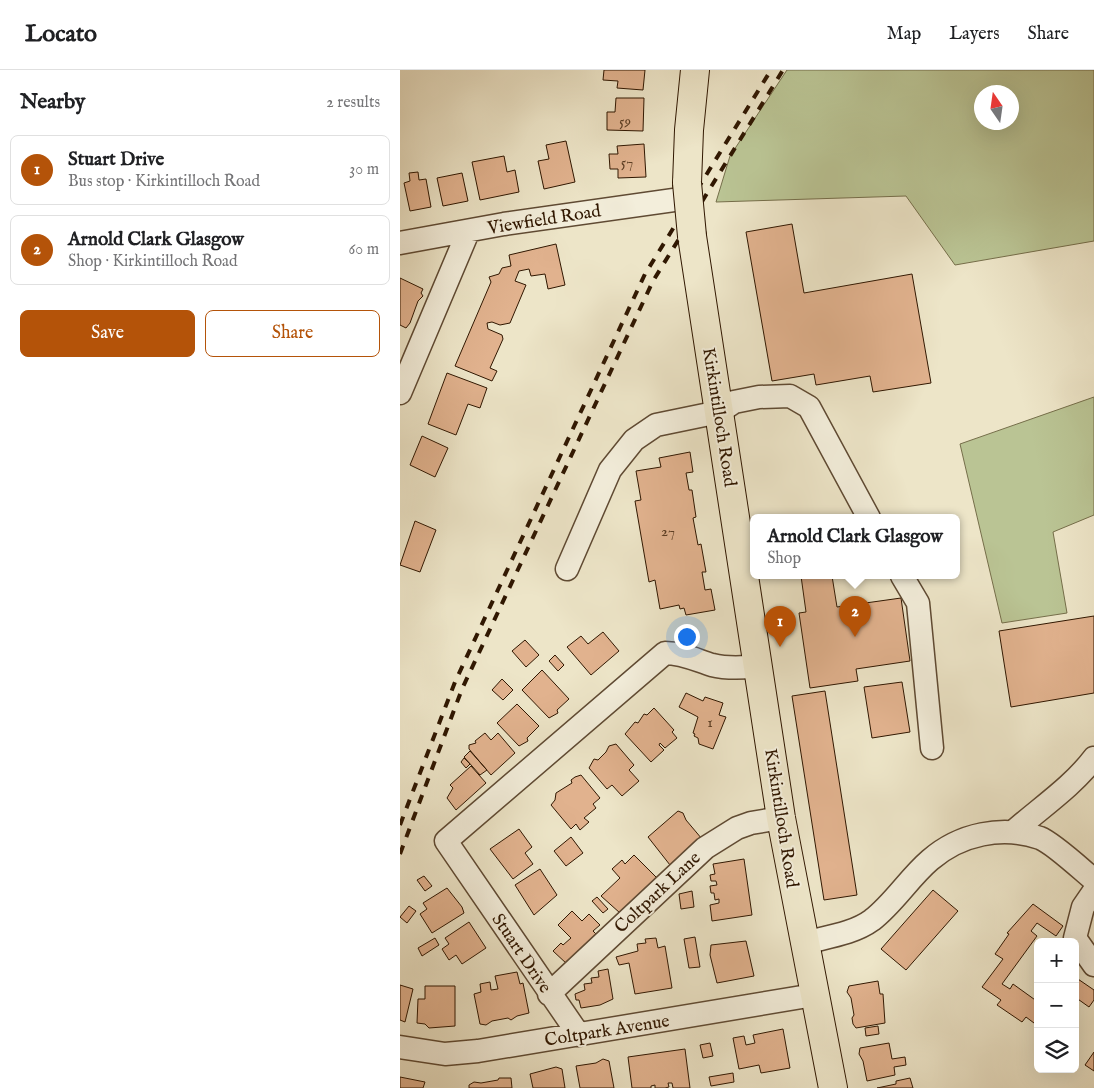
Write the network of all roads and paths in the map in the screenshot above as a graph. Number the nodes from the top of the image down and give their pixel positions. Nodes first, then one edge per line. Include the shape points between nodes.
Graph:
1 (695, 70) edge
2 (684, 193) junction
3 (468, 232) junction
4 (400, 243) edge
5 (400, 393) edge
6 (720, 412) junction
7 (868, 514) edge
8 (567, 569) dead end
9 (904, 579) edge
10 (759, 666) junction
11 (932, 748) dead end
12 (1094, 758) edge
13 (781, 818) junction
14 (1013, 832) junction
15 (1094, 880) edge
16 (1094, 891) edge
17 (804, 943) junction
18 (1094, 965) edge
19 (550, 994) junction
20 (814, 995) junction
21 (578, 1035) junction
22 (400, 1047) edge
23 (833, 1088) edge

1 - 2 main road, Kirkintilloch Road
2 - 3 street, Viewfield Road
2 - 6 main road, Kirkintilloch Road, bridge
3 - 4 street, Viewfield Road
3 - 5 street
6 - 7 street via 734,402 760,397 790,396 800,400 809,407
6 - 8 street via 656,425 634,440 610,470
6 - 10 main road, Kirkintilloch Road
9 - 11 street via 918,603
10 - 13 main road, Kirkintilloch Road
10 - 19 street, Stuart Drive via 733,669 676,653 665,653 446,841
12 - 14 street via 1071,784
13 - 17 main road, Kirkintilloch Road
13 - 19 street, Coltpark Lane via 737,828 705,848
14 - 15 street via 1042,838
14 - 17 street via 977,834 954,844 930,860 872,920 844,933
16 - 18 street via 1082,907 1075,938
17 - 20 main road, Kirkintilloch Road
19 - 21 street, Stuart Drive
20 - 21 street, Coltpark Avenue
20 - 23 main road, Kirkintilloch Road
21 - 22 street, Coltpark Avenue via 445,1054

